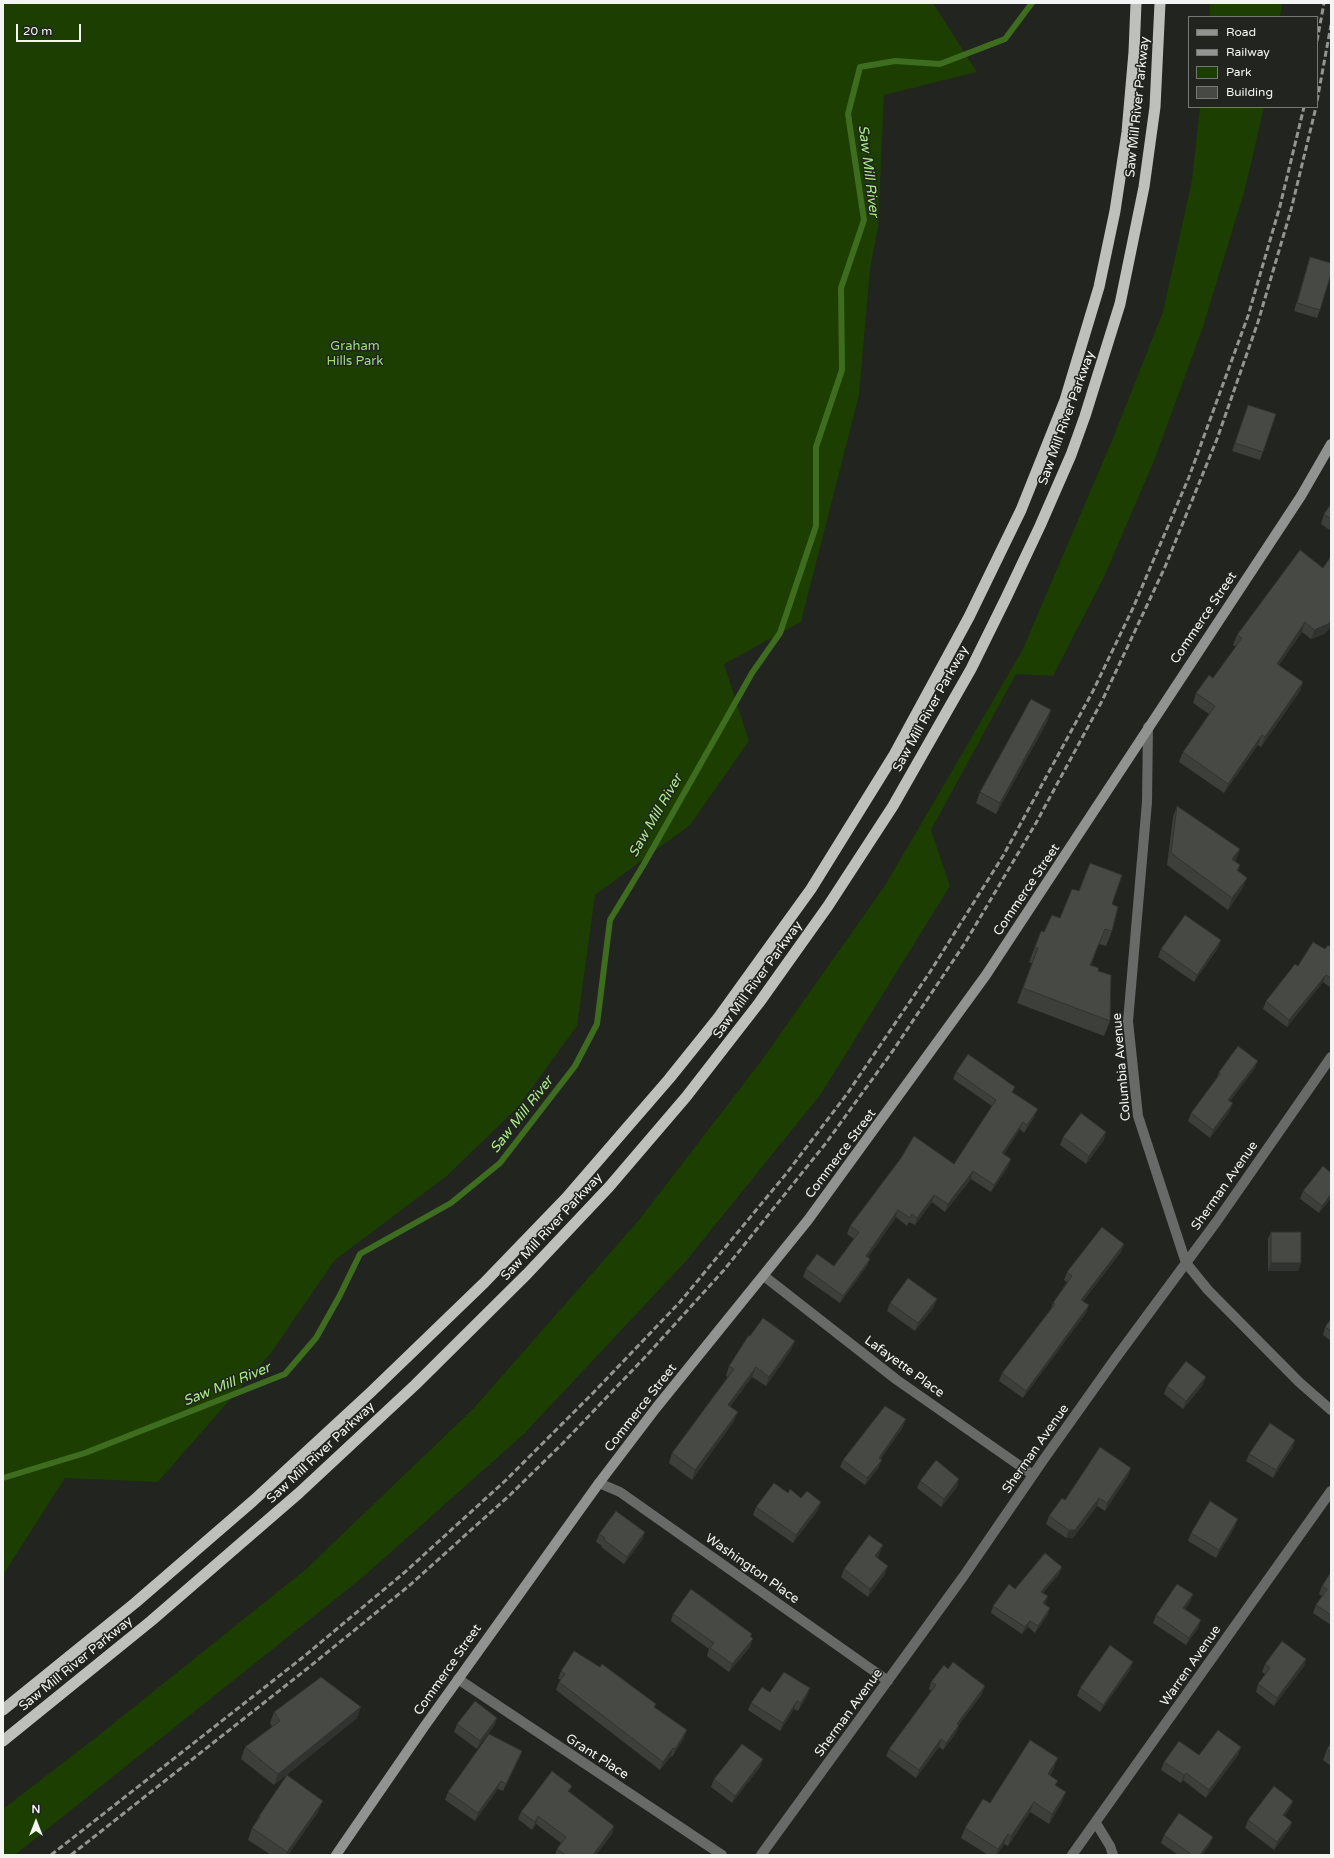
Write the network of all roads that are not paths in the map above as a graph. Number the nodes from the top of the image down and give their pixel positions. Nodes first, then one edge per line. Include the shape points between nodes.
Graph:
1 (1136, 3) edge
2 (1160, 3) edge
3 (1331, 444) edge
4 (1148, 727) junction
5 (1331, 1057) edge
6 (1186, 1264) junction
7 (764, 1276) junction
8 (1331, 1410) edge
9 (1033, 1475) junction
10 (599, 1483) junction
11 (1331, 1491) edge
12 (458, 1679) junction
13 (888, 1681) junction
14 (3, 1710) edge
15 (3, 1741) edge
16 (1096, 1823) junction
17 (336, 1855) edge
18 (722, 1855) edge
19 (761, 1855) edge
20 (1072, 1855) edge
21 (1113, 1855) edge

1 - 14 highway, Saw Mill River Parkway via 1128,132 1116,204 1099,287 1065,400 1021,510 969,617 894,755 811,889 722,1012 669,1079 593,1168 490,1277 253,1501 123,1613
2 - 15 highway, Saw Mill River Parkway via 1155,107 1144,187 1120,304 1071,455 1030,548 970,669 893,806 836,895 759,1003 686,1097 609,1188 522,1280 415,1385 299,1493 125,1643
3 - 4 main road, Commerce Street via 1301,496
4 - 6 street, Columbia Avenue via 1147,802 1128,1021 1138,1116
4 - 7 main road, Commerce Street via 986,975 846,1169
5 - 6 street, Sherman Avenue
6 - 8 street, Columbia Avenue via 1208,1290 1294,1377
6 - 9 street, Sherman Avenue
7 - 9 street, Lafayette Place via 898,1380
7 - 10 main road, Commerce Street via 656,1408
9 - 13 street, Sherman Avenue
10 - 12 main road, Commerce Street
10 - 13 street, Washington Place via 620,1492
11 - 16 street, Warren Avenue
12 - 17 main road, Commerce Street
12 - 18 street, Grant Place
13 - 19 street, Sherman Avenue
16 - 20 street, Warren Avenue
16 - 21 street

